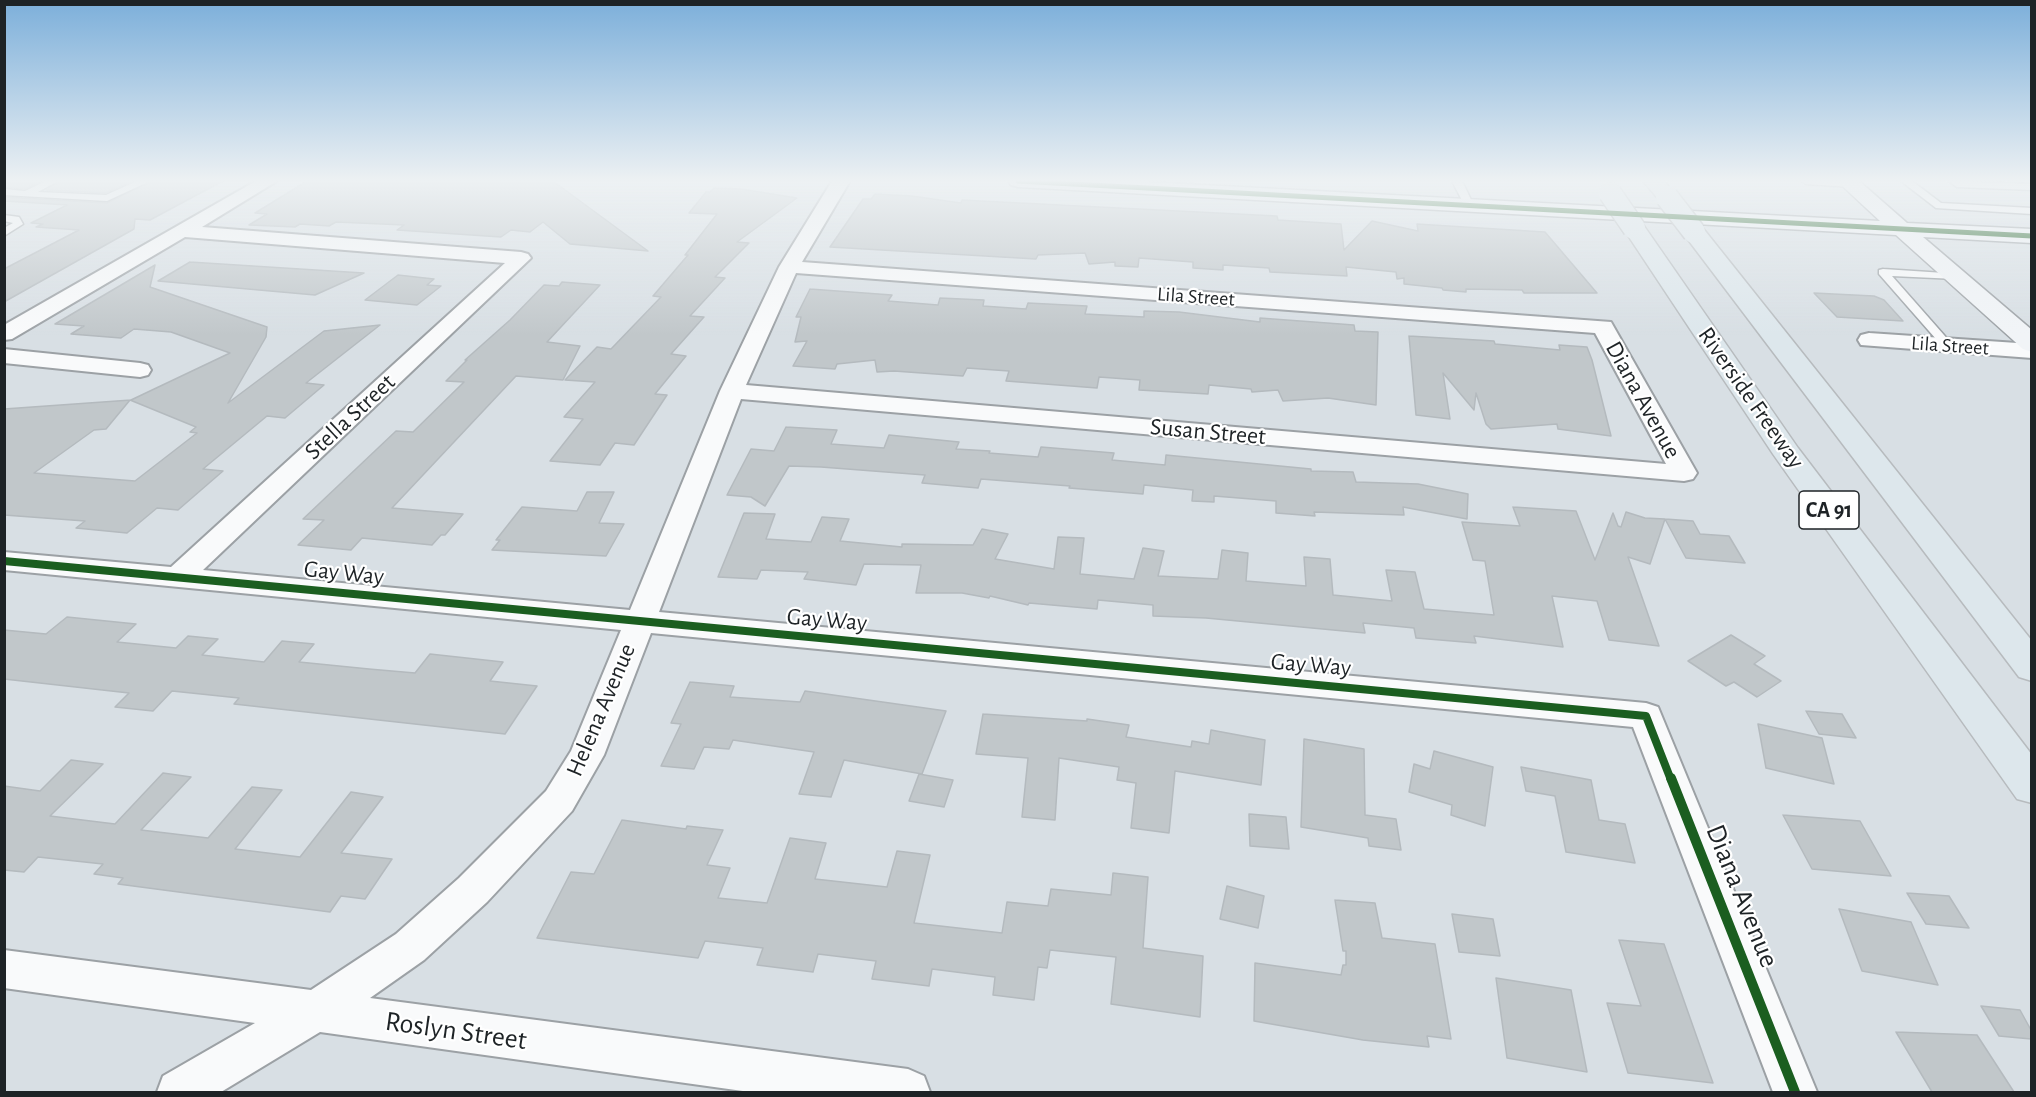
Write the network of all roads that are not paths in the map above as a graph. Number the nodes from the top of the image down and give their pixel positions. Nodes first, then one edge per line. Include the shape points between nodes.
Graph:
1 (180, 232) edge
2 (197, 232) edge
3 (810, 232) edge
4 (1637, 232) edge
5 (1694, 232) edge
6 (1907, 232) edge
7 (1961, 232) edge
8 (2031, 236) edge
9 (789, 267) junction
10 (1956, 276) junction
11 (1603, 327) joint
12 (4, 334) edge
13 (1869, 340) dead end
14 (2031, 344) edge
15 (1947, 345) junction
16 (2031, 351) edge
17 (4, 356) edge
18 (140, 370) dead end
19 (732, 391) junction
20 (1684, 473) joint
21 (4, 561) edge
22 (178, 577) junction
23 (638, 621) junction
24 (2031, 668) edge
25 (1646, 716) joint
26 (2031, 787) edge
27 (4, 969) edge
28 (315, 1012) junction
29 (179, 1092) edge
30 (908, 1092) edge
31 (1795, 1092) edge

1 - 12 street
2 - 22 street, Stella Street via 521,258
3 - 9 street, Helena Avenue
4 - 26 highway, Riverside Freeway / CA 91, bridge via 1788,454
5 - 24 highway, CA 91, bridge
6 - 10 street
7 - 8 street
9 - 11 street, Lila Street
9 - 19 street, Helena Avenue
10 - 14 street
10 - 15 lane via 1883,272
11 - 20 street, Diana Avenue
13 - 15 street, Lila Street
15 - 16 street, Lila Street
17 - 18 street
19 - 20 street, Susan Street
19 - 23 street, Helena Avenue
21 - 22 street, Gay Way
22 - 23 street, Gay Way
23 - 25 street, Gay Way
23 - 28 street, Helena Avenue via 587,755 559,801 410,948
25 - 31 street, Diana Avenue
27 - 28 street, Roslyn Street
28 - 29 street, Helena Avenue
28 - 30 street, Roslyn Street

